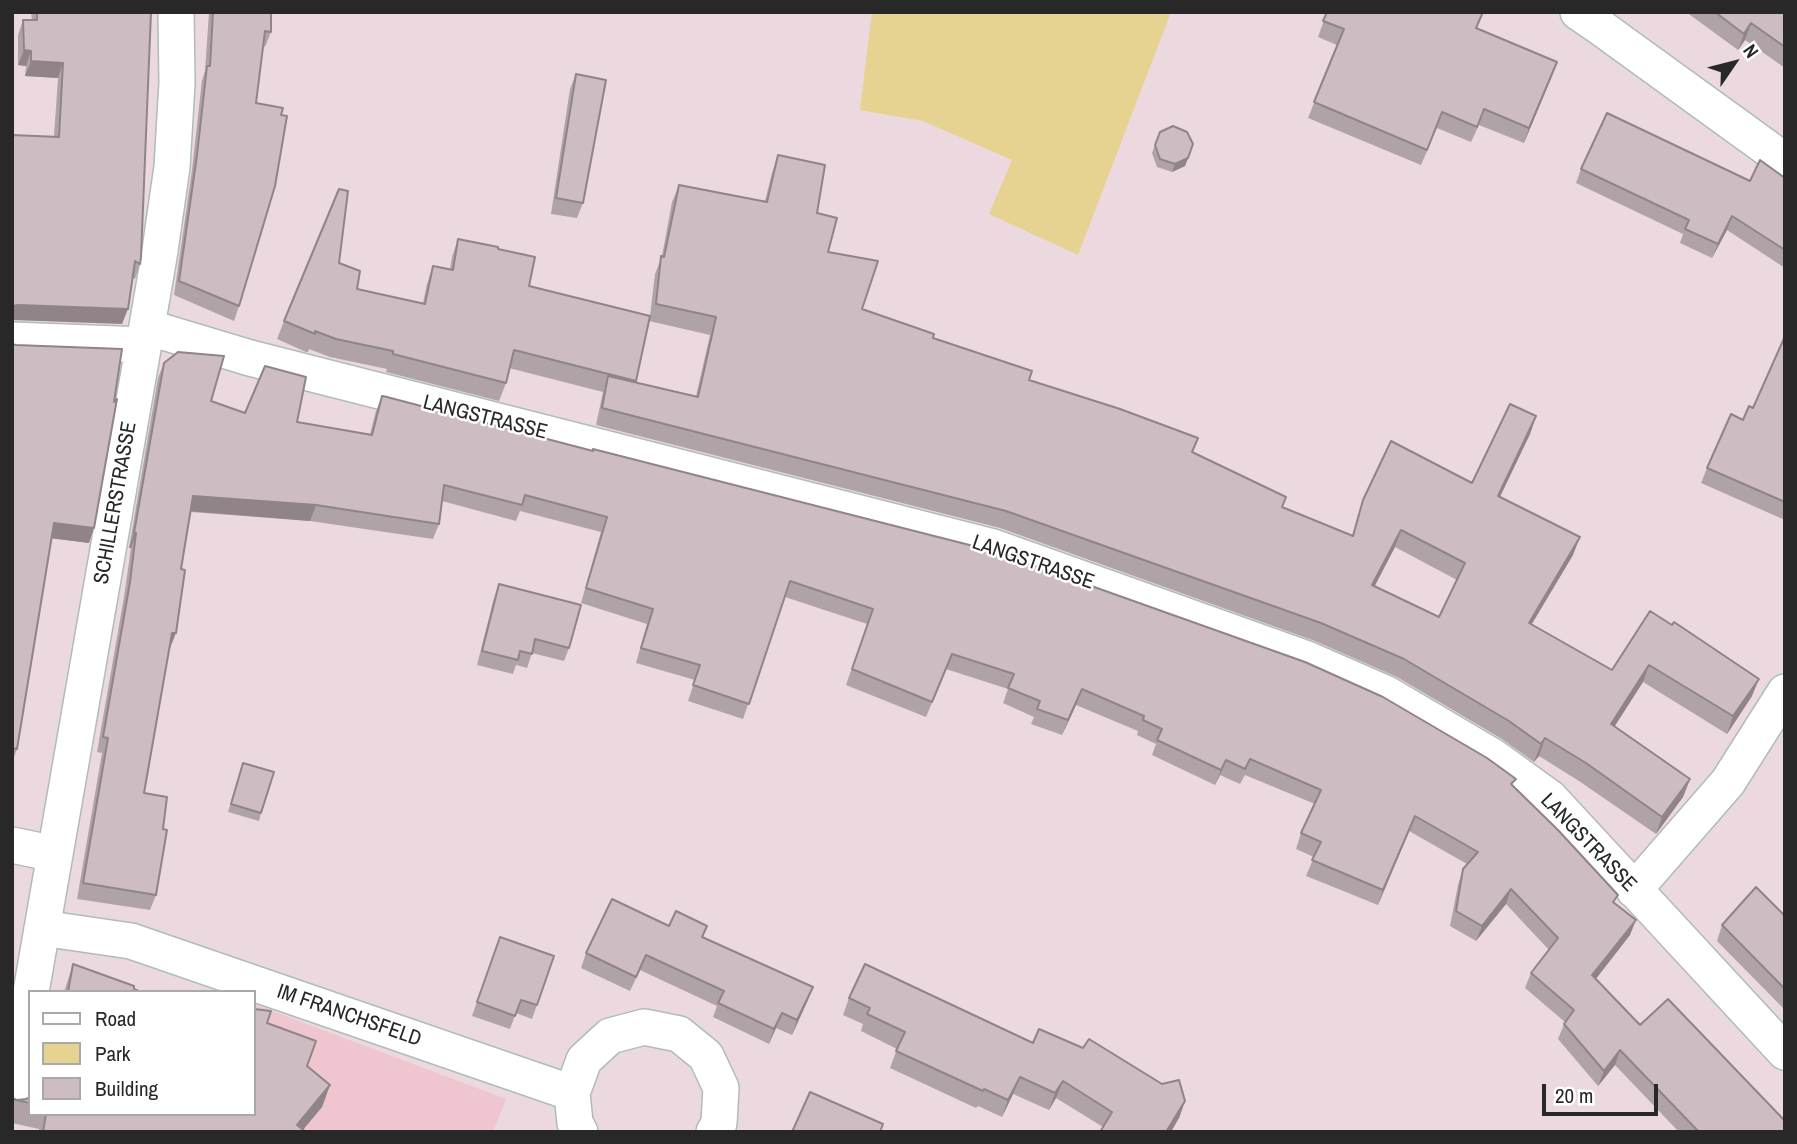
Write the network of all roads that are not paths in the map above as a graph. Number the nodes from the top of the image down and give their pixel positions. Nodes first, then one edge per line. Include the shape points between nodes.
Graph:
1 (176, 12) edge
2 (1578, 12) edge
3 (1785, 161) edge
4 (145, 336) junction
5 (12, 340) edge
6 (1785, 692) edge
7 (12, 845) edge
8 (55, 854) junction
9 (1634, 890) junction
10 (42, 928) junction
11 (31, 990) edge
12 (28, 1011) edge
13 (1785, 1052) edge
14 (572, 1093) junction
15 (12, 1102) edge
16 (580, 1132) edge
17 (714, 1132) edge

1 - 4 street, SCHILLERSTRASSE via 172,167
2 - 3 street
4 - 5 street, LANGSTRASSE
4 - 8 street, SCHILLERSTRASSE
4 - 9 street, LANGSTRASSE via 264,361 993,547 1307,659 1387,694 1493,756 1550,798
6 - 9 street via 1728,782
7 - 8 street
8 - 10 street, SCHILLERSTRASSE
9 - 13 street, LANGSTRASSE
10 - 11 street, SCHILLERSTRASSE
10 - 14 street, IM FRANCHSFELD via 131,942
12 - 15 street
14 - 16 street
14 - 17 street via 584,1060 610,1036 644,1027 679,1034 706,1056 721,1088 719,1124

